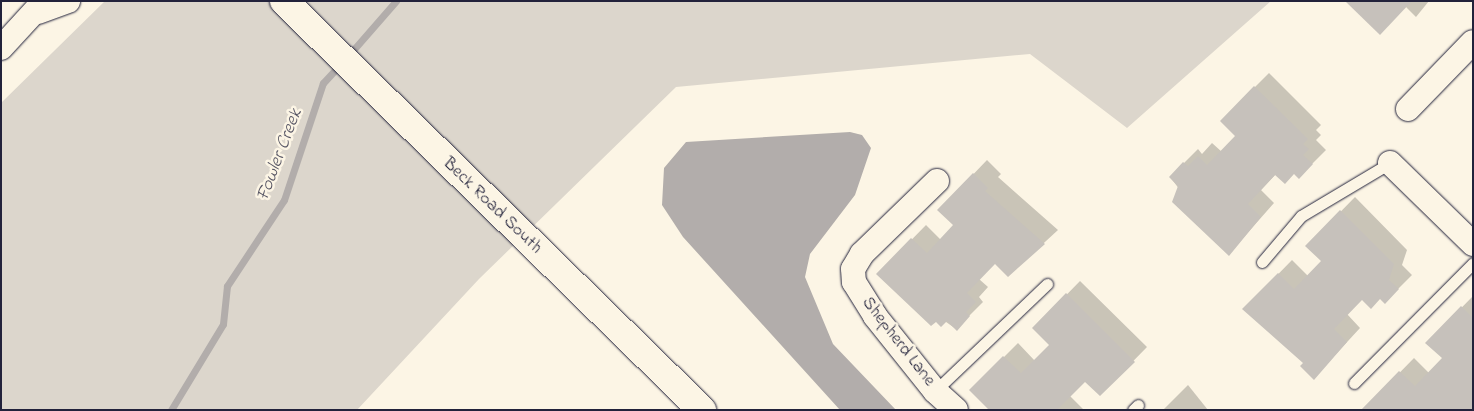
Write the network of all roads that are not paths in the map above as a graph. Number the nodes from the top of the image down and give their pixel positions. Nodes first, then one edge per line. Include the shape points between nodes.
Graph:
1 (68, 1) edge
2 (284, 1) edge
3 (41, 7) edge
4 (1473, 42) edge
5 (1, 48) edge
6 (1408, 109) dead end
7 (1390, 164) joint
8 (937, 180) dead end
9 (1473, 244) edge
10 (1262, 262) dead end
11 (1473, 263) edge
12 (1047, 284) dead end
13 (1354, 382) dead end
14 (935, 391) junction
15 (702, 410) edge
16 (956, 410) edge

1 - 3 street
2 - 15 main road, Beck Road South
3 - 5 street
4 - 6 street
7 - 9 street
7 - 10 lane via 1301,216
8 - 14 street, Shepherd Lane via 862,254 853,269 854,282 875,316
11 - 13 lane
12 - 14 lane
14 - 16 street, Shepherd Lane

